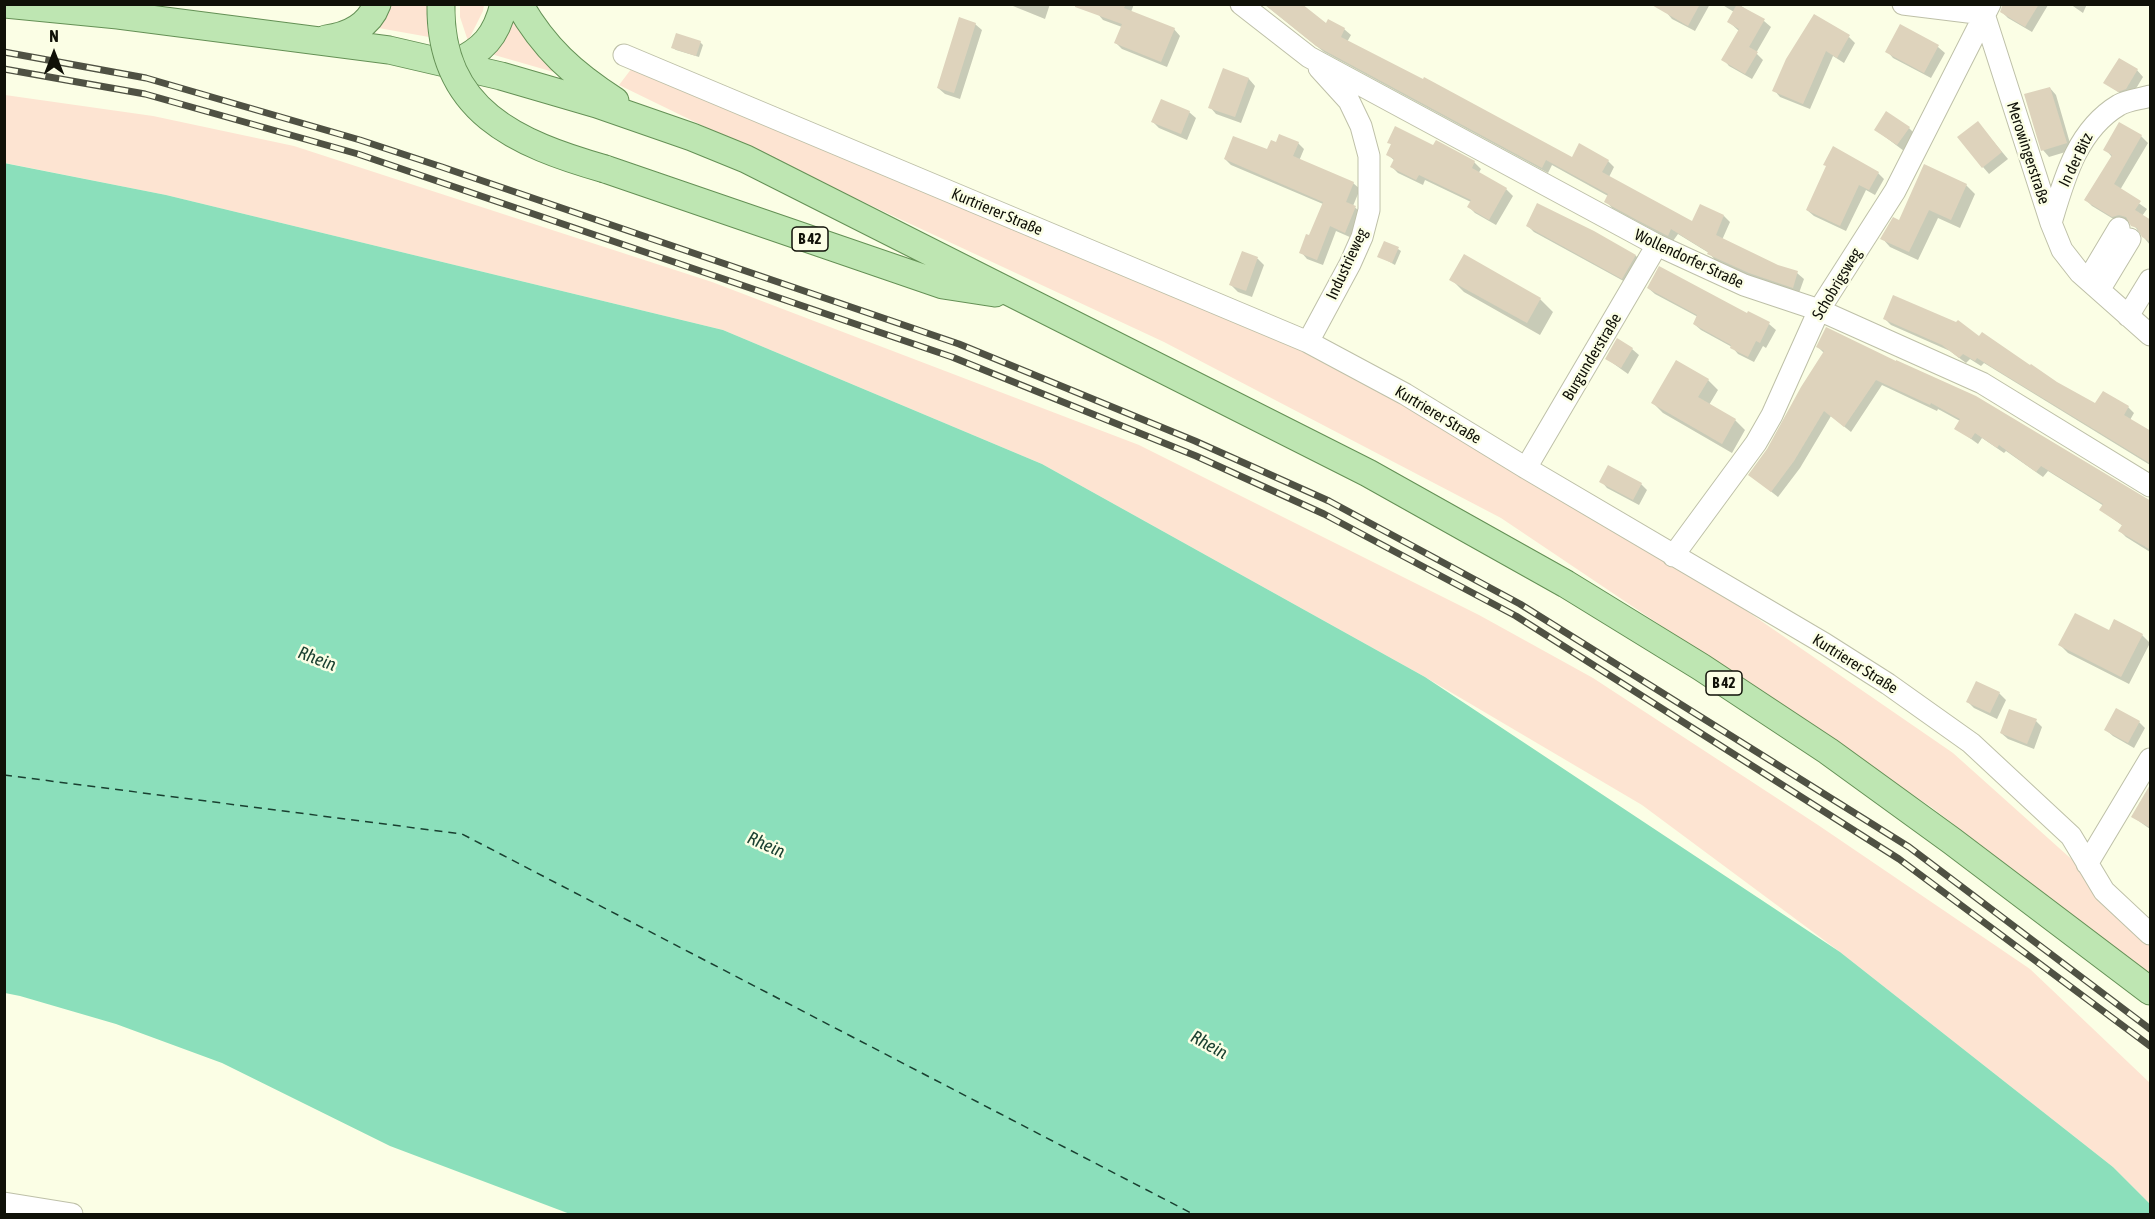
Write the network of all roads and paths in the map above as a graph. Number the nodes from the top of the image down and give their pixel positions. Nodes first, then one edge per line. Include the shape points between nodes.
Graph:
1 (5, 4) edge
2 (377, 4) edge
3 (441, 4) edge
4 (504, 4) edge
5 (519, 4) edge
6 (1242, 4) edge
7 (1903, 4) edge
8 (1987, 9) edge
9 (317, 39) junction
10 (624, 55) dead end
11 (1309, 57) junction
12 (454, 64) junction
13 (2151, 96) edge
14 (644, 120) junction
15 (2051, 223) junction
16 (2124, 234) dead end
17 (1657, 245) junction
18 (2151, 280) edge
19 (2093, 285) junction
20 (1018, 297) junction
21 (1819, 310) junction
22 (2128, 316) junction
23 (2151, 335) edge
24 (1308, 342) junction
25 (1526, 468) junction
26 (2151, 486) edge
27 (1673, 556) junction
28 (2151, 759) edge
29 (2088, 864) junction
30 (2151, 934) edge
31 (2151, 991) edge
32 (4, 1203) edge
33 (72, 1215) edge

1 - 9 main road, B 42
2 - 9 main road, B 42 via 359,27 339,37
3 - 20 main road, B 42, bridge via 442,37 462,87 488,117 515,136 944,285
4 - 12 main road via 490,39 473,55
5 - 14 main road, B 42 via 545,45 563,62
6 - 11 street, Wollendorfer Straße
7 - 8 street
8 - 15 street, Merowingerstraße
8 - 21 street, Schobrigsweg via 1895,191
9 - 12 main road, B 42
10 - 24 street, Kurtrierer Straße
11 - 17 street, Wollendorfer Straße
11 - 24 street, Industrieweg via 1349,101 1361,126 1369,156 1370,210 1350,264
12 - 14 main road, B 42
13 - 15 street, In der Bitz via 2121,104 2095,123 2063,182
14 - 20 main road, B 42 via 746,159
15 - 19 street, Merowingerstraße via 2062,250
16 - 19 street
17 - 21 street, Wollendorfer Straße via 1744,285
17 - 25 street, Burgunderstraße
18 - 22 street
19 - 22 street, Merowingerstraße
20 - 31 main road, B 42 via 1368,473 1566,584 1701,667 1828,752
21 - 26 street, Wollendorfer Straße via 1982,383
21 - 27 street, Schobrigsweg via 1756,443
22 - 23 street, Merowingerstraße
24 - 25 street, Kurtrierer Straße via 1405,394
25 - 27 street, Kurtrierer Straße
27 - 29 street, Kurtrierer Straße via 1870,672 1971,743 2071,836
28 - 29 street
29 - 30 street, Kurtrierer Straße via 2104,891
32 - 33 street

